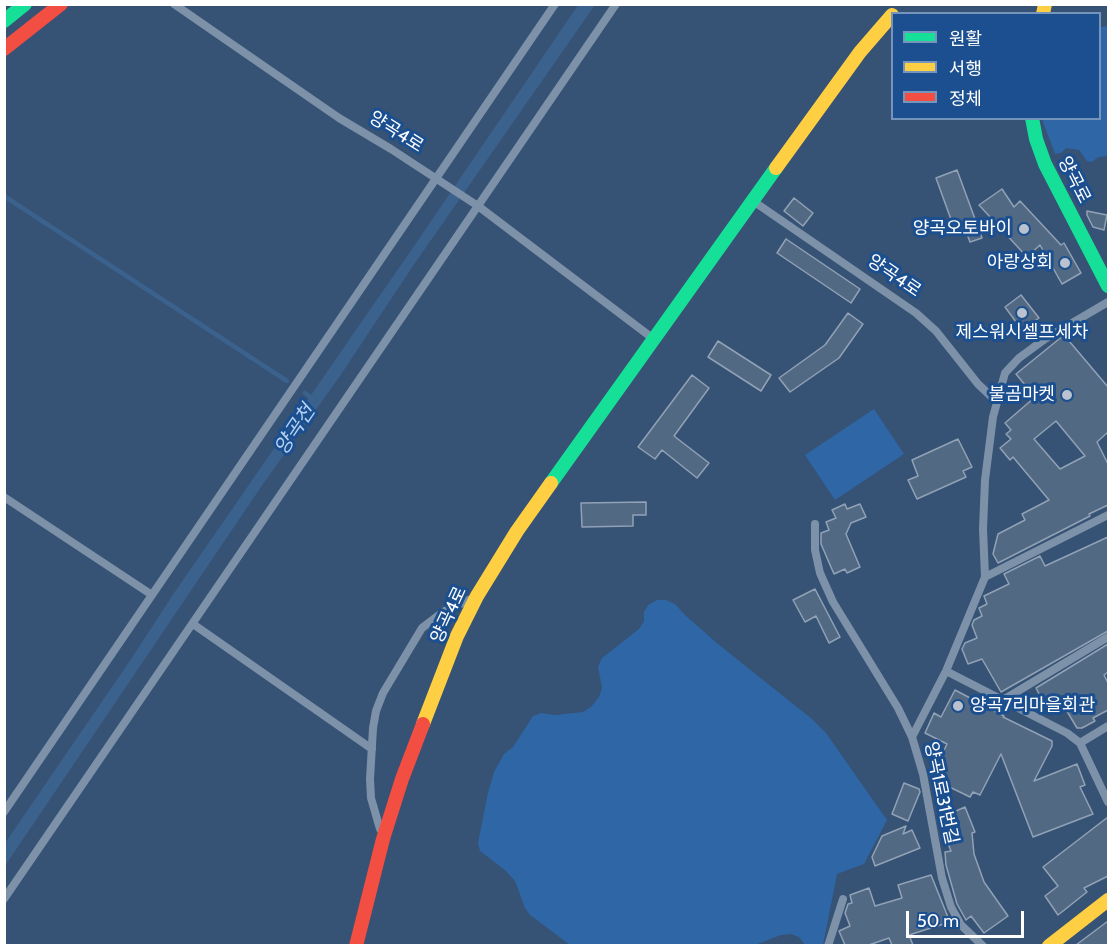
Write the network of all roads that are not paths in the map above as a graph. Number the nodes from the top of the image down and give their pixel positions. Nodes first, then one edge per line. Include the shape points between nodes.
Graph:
1 (25, 4) edge
2 (61, 4) edge
3 (174, 4) edge
4 (555, 4) edge
5 (616, 4) edge
6 (891, 16) edge
7 (4, 21) edge
8 (4, 49) edge
9 (1032, 120) edge
10 (436, 178) junction
11 (753, 201) junction
12 (478, 206) junction
13 (1108, 286) edge
14 (1108, 302) edge
15 (653, 338) junction
16 (997, 402) junction
17 (4, 497) edge
18 (1108, 515) edge
19 (814, 525) dead end
20 (985, 578) junction
21 (153, 595) junction
22 (477, 596) junction
23 (193, 624) junction
24 (1108, 637) edge
25 (946, 671) junction
26 (1004, 700) junction
27 (1108, 726) edge
28 (912, 736) junction
29 (1080, 743) junction
30 (372, 749) junction
31 (1108, 802) edge
32 (4, 812) edge
33 (383, 838) junction
34 (4, 899) edge
35 (843, 899) dead end
36 (1108, 900) edge
37 (356, 945) edge
38 (828, 945) edge
39 (983, 945) edge
40 (1049, 945) edge

1 - 7 main road
2 - 8 main road
3 - 10 lane, 양곡4로 via 339,118
4 - 10 lane
5 - 12 lane
6 - 11 main road, 양곡4로 via 860,52
9 - 13 main road, 양곡로 via 1045,164
10 - 12 lane, 양곡4로
10 - 21 lane
11 - 15 main road, 양곡4로
11 - 16 lane, 양곡4로 via 916,313
12 - 15 lane, 양곡4로
12 - 23 lane
14 - 16 lane, 양곡1로31번길 via 1018,358 1005,373
15 - 22 main road, 양곡4로 via 517,531
16 - 20 lane, 양곡1로31번길 via 985,480
17 - 21 lane
18 - 20 lane
19 - 28 lane via 820,573 833,602
20 - 25 lane, 양곡1로31번길
21 - 32 lane
22 - 30 lane via 431,619 415,638 380,702
22 - 33 main road, 양곡4로 via 421,725
23 - 30 lane
23 - 34 lane
24 - 26 lane
25 - 26 lane
25 - 28 lane, 양곡1로31번길
26 - 29 lane
27 - 29 lane
28 - 39 lane, 양곡1로31번길 via 951,907 961,925
29 - 31 lane
30 - 33 lane via 371,798
33 - 37 main road, 양곡4로
35 - 38 lane
36 - 40 main road

